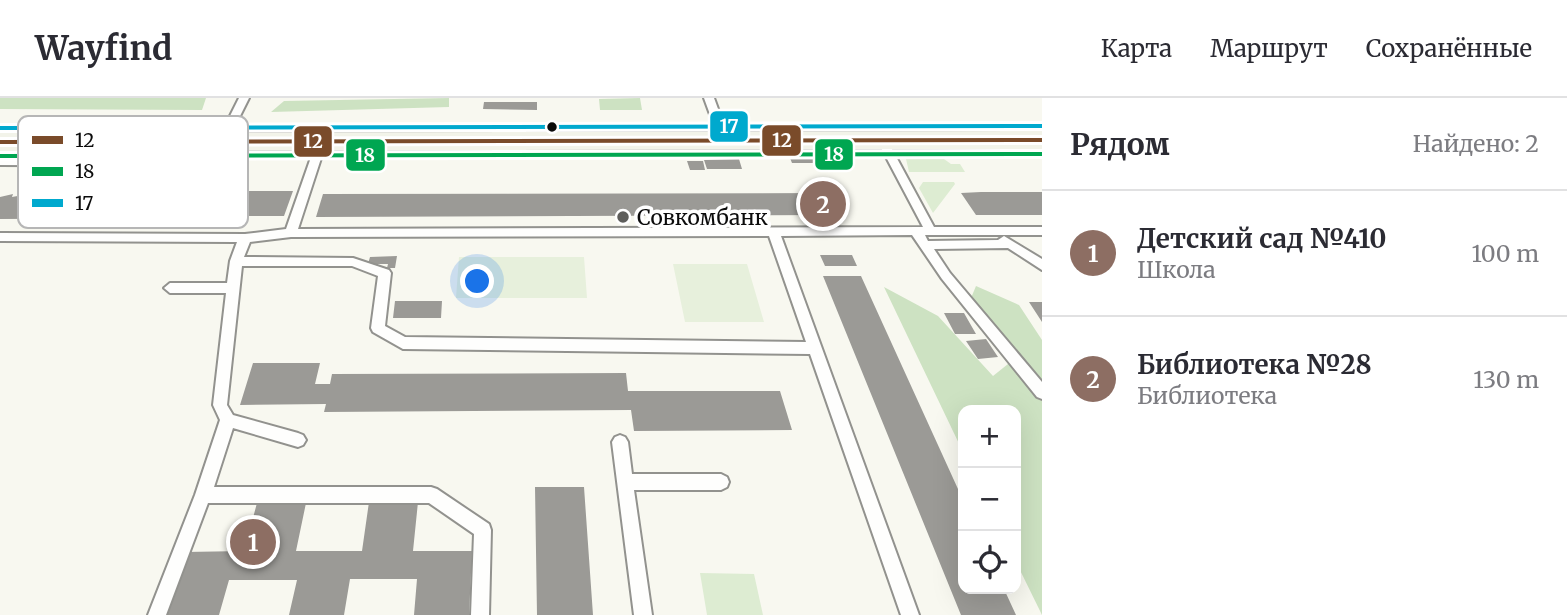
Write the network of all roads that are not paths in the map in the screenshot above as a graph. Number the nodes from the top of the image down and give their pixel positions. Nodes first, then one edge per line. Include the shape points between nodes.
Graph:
1 (244, 98) edge
2 (709, 98) edge
3 (235, 116) edge
4 (992, 127) junction
5 (1042, 127) edge
6 (248, 128) edge
7 (595, 129) junction
8 (0, 130) edge
9 (18, 130) edge
10 (722, 134) junction
11 (847, 140) junction
12 (882, 140) junction
13 (1042, 140) edge
14 (0, 142) edge
15 (514, 142) junction
16 (321, 143) junction
17 (248, 145) edge
18 (18, 147) edge
19 (18, 157) edge
20 (0, 162) edge
21 (992, 231) junction
22 (1042, 231) edge
23 (916, 232) junction
24 (931, 232) junction
25 (291, 233) junction
26 (774, 233) junction
27 (0, 237) edge
28 (245, 238) junction
29 (1010, 244) junction
30 (924, 245) junction
31 (236, 261) junction
32 (1042, 265) edge
33 (170, 288) dead end
34 (233, 288) junction
35 (816, 348) junction
36 (1042, 393) edge
37 (228, 420) junction
38 (298, 440) dead end
39 (620, 442) dead end
40 (626, 482) junction
41 (721, 482) dead end
42 (203, 495) junction
43 (157, 615) edge
44 (480, 615) edge
45 (643, 615) edge
46 (910, 615) edge

1 - 3 lane
2 - 10 lane
4 - 5 main road
4 - 10 main road
4 - 11 main road via 1005,133 878,135
6 - 7 main road
7 - 10 main road
7 - 15 main road via 504,136
8 - 9 main road
10 - 11 main road
10 - 15 main road
11 - 12 main road
12 - 13 main road
12 - 24 lane
14 - 18 main road
15 - 16 main road
16 - 17 main road
16 - 25 lane
19 - 20 lane
21 - 22 lane
21 - 24 lane
21 - 29 lane
23 - 24 lane
23 - 26 lane
23 - 30 lane
25 - 26 lane
25 - 28 lane
26 - 35 lane
27 - 28 lane
28 - 31 lane
29 - 30 lane
29 - 32 lane
30 - 36 lane
31 - 34 lane
31 - 35 lane via 354,262 385,273 378,328 403,343
33 - 34 lane
34 - 37 lane via 220,405
35 - 46 lane
37 - 38 lane
37 - 42 lane
39 - 40 lane
40 - 41 lane
40 - 45 lane
42 - 43 lane
42 - 44 lane via 431,495 483,530

